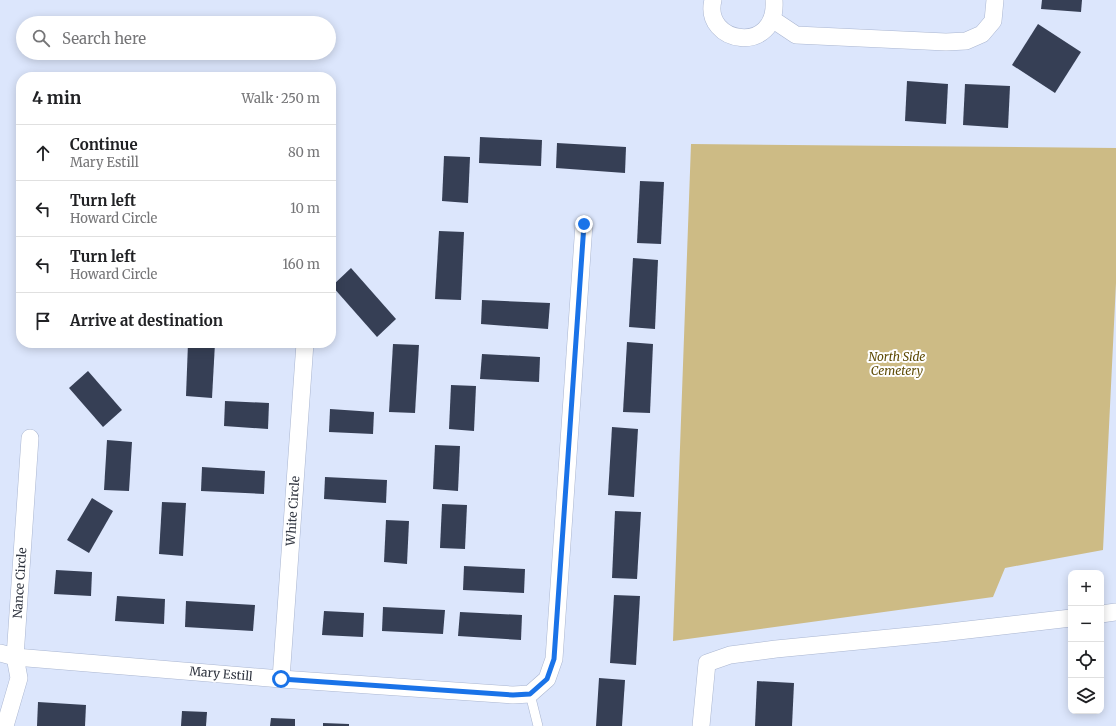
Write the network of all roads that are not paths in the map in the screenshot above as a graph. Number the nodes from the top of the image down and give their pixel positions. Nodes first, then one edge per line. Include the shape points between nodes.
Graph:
1 (714, 0) edge
2 (774, 0) edge
3 (995, 0) edge
4 (772, 19) junction
5 (584, 224) dead end
6 (304, 348) edge
7 (30, 438) dead end
8 (1116, 612) edge
9 (1104, 614) edge
10 (1068, 618) edge
11 (8, 655) edge
12 (281, 679) junction
13 (530, 694) junction
14 (5, 726) edge
15 (538, 726) edge
16 (701, 726) edge

1 - 4 street via 713,13 716,22 730,36 750,38 763,31
2 - 4 street
3 - 4 street via 993,21 982,34 966,41 796,35
5 - 13 street via 554,659 547,679
6 - 12 street, White Circle
7 - 11 street, Nance Circle
8 - 9 street
10 - 16 street via 730,655 707,663
11 - 12 street, Mary Estill
11 - 14 street, Nance Circle via 20,678
12 - 13 street, Mary Estill via 513,695
13 - 15 lane

